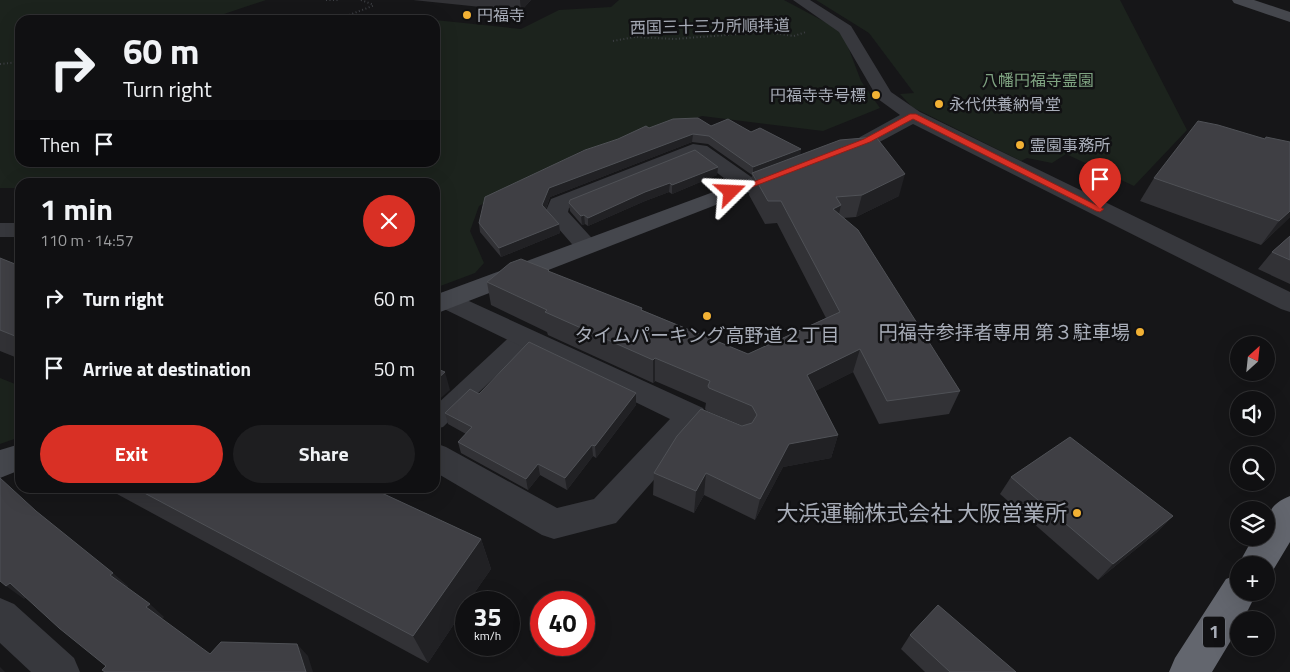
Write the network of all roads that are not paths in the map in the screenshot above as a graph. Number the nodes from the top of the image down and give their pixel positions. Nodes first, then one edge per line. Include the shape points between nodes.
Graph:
1 (800, 0) edge
2 (1239, 0) edge
3 (1290, 17) edge
4 (913, 116) junction
5 (857, 144) edge
6 (803, 164) edge
7 (749, 186) junction
8 (0, 230) edge
9 (15, 230) edge
10 (587, 246) junction
11 (441, 302) edge
12 (1290, 303) edge
13 (524, 336) junction
14 (440, 415) edge
15 (15, 459) edge
16 (440, 459) edge
17 (0, 464) edge
18 (1290, 511) edge
19 (1262, 556) edge
20 (1233, 601) edge
21 (0, 617) edge
22 (60, 672) edge
23 (1189, 672) edge

1 - 4 street via 845,28 884,95
2 - 3 street
4 - 5 street
4 - 12 street
6 - 7 street
7 - 10 street
7 - 10 street via 700,150 693,150 559,204 556,213
8 - 9 street
10 - 11 street
11 - 13 street
13 - 14 lane
13 - 16 street via 704,421 604,512 554,524
15 - 17 street
18 - 19 highway
20 - 23 highway, 1
21 - 22 street

